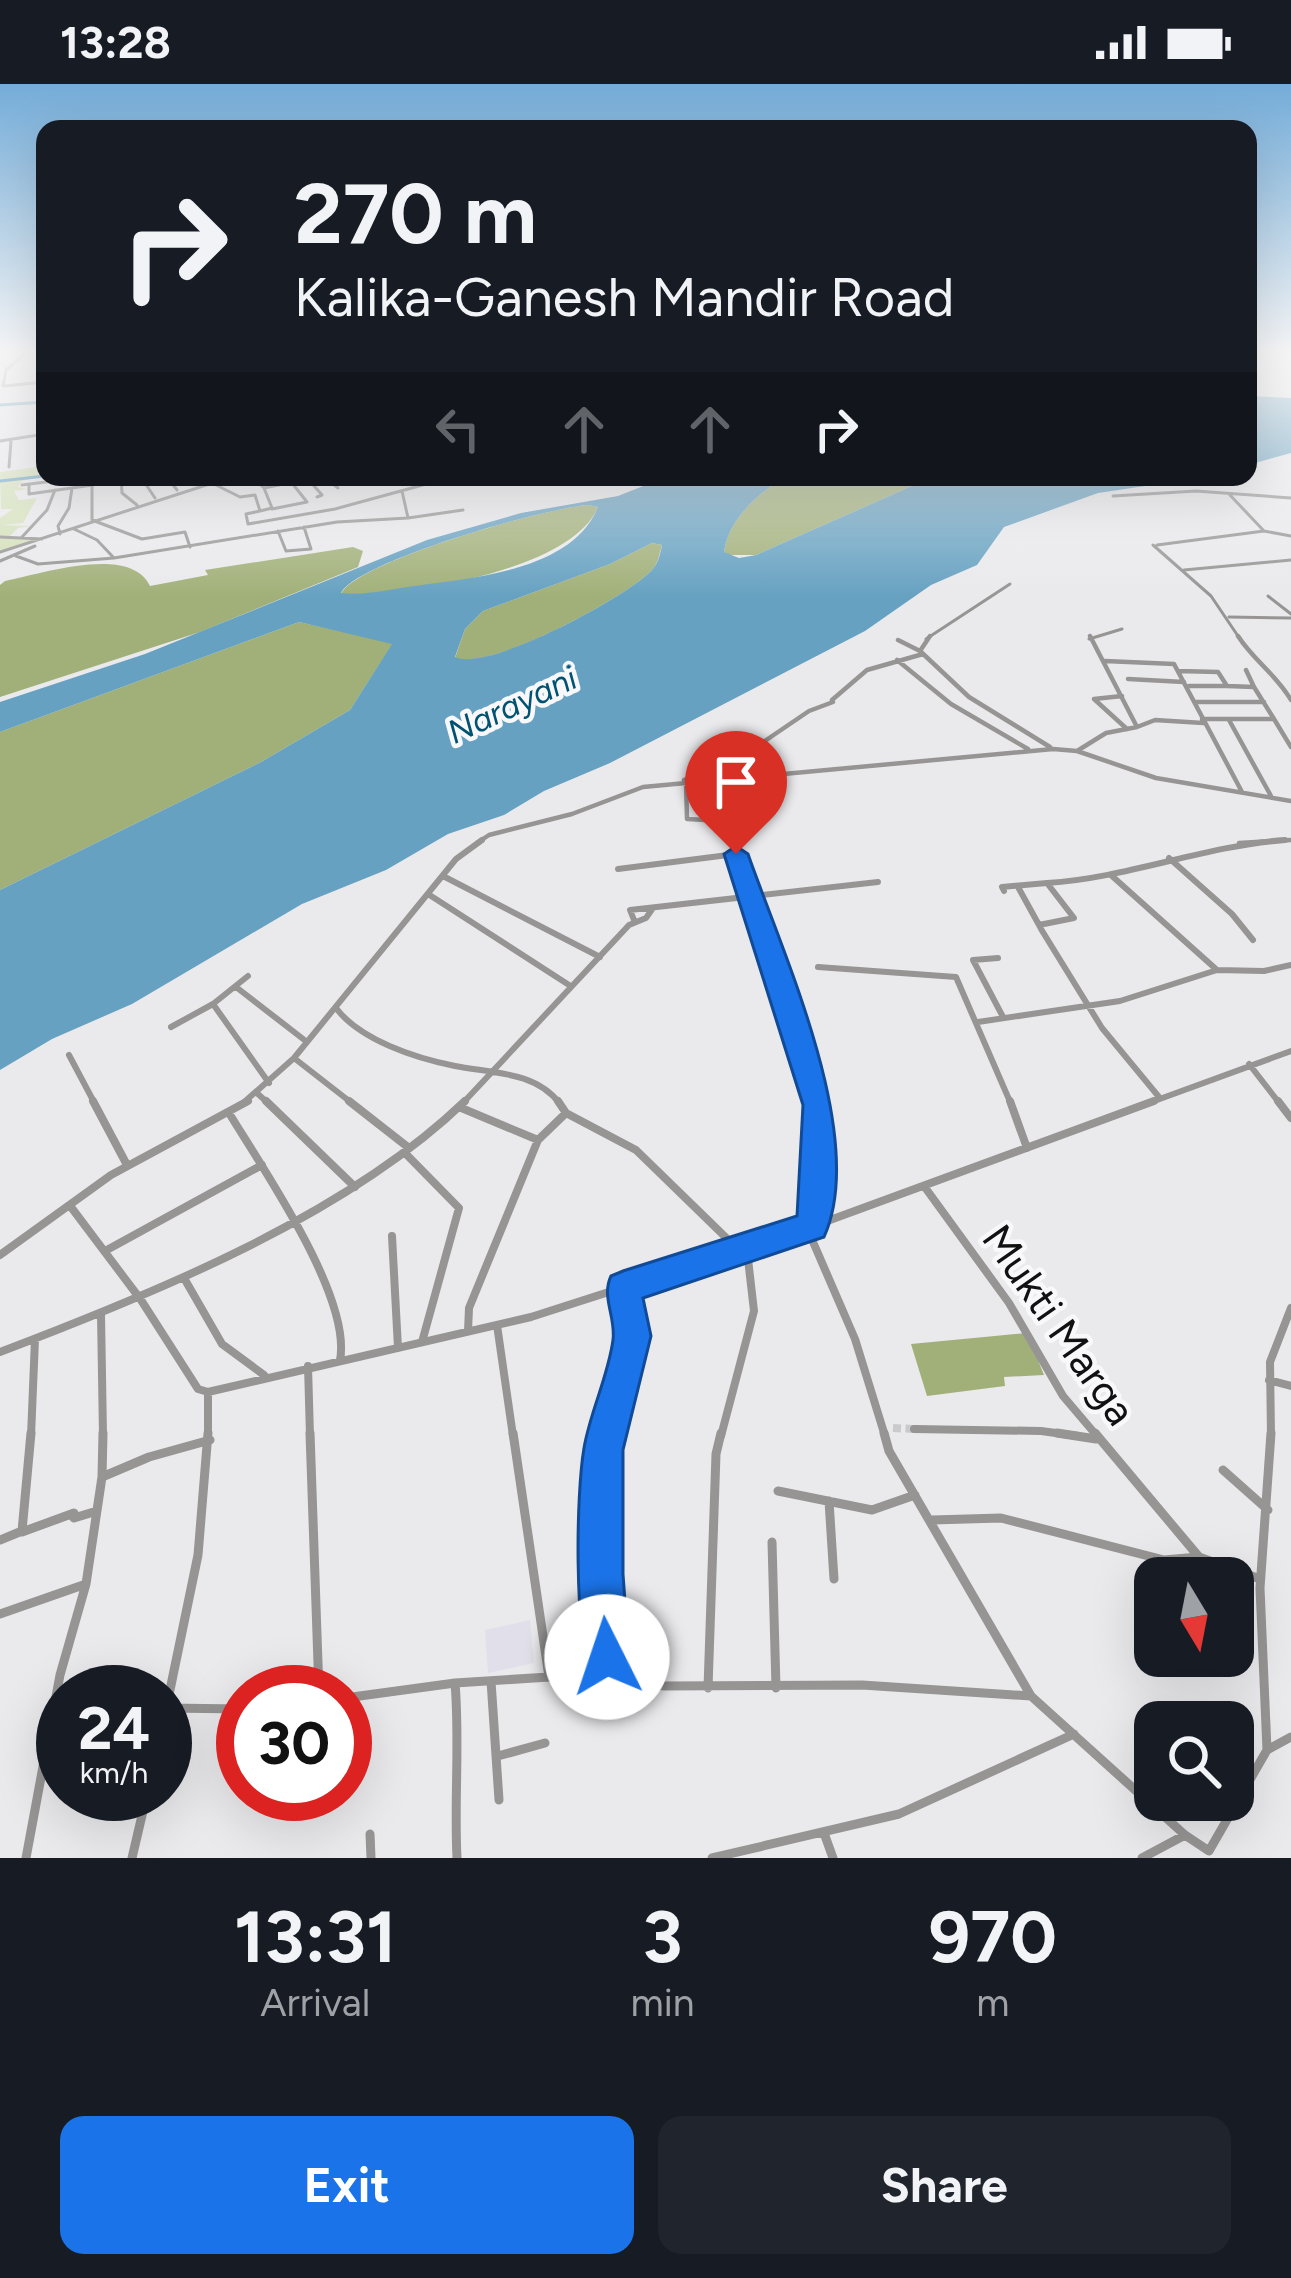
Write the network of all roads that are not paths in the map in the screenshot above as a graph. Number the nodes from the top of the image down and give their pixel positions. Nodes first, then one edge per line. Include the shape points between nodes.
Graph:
1 (36, 436) edge
2 (11, 440) junction
3 (0, 441) edge
4 (9, 467) dead end
5 (36, 483) edge
6 (58, 486) edge
7 (86, 486) edge
8 (93, 486) edge
9 (122, 486) edge
10 (147, 486) edge
11 (174, 486) edge
12 (187, 486) edge
13 (216, 486) edge
14 (275, 486) edge
15 (294, 486) edge
16 (314, 486) edge
17 (335, 486) edge
18 (415, 486) edge
19 (72, 488) junction
20 (264, 488) joint
21 (338, 488) dead end
22 (57, 490) junction
23 (177, 490) junction
24 (402, 490) junction
25 (1228, 493) junction
26 (1113, 496) dead end
27 (317, 497) dead end
28 (155, 498) junction
29 (1291, 498) edge
30 (362, 501) junction
31 (137, 505) junction
32 (272, 509) junction
33 (463, 510) dead end
34 (260, 511) junction
35 (369, 513) junction
36 (308, 514) junction
37 (408, 518) junction
38 (94, 521) junction
39 (248, 524) junction
40 (312, 525) junction
41 (304, 526) junction
42 (74, 529) junction
43 (1264, 530) junction
44 (278, 531) junction
45 (60, 534) junction
46 (250, 535) junction
47 (1291, 536) edge
48 (0, 537) edge
49 (22, 537) junction
50 (45, 541) junction
51 (190, 547) junction
52 (0, 552) edge
53 (16, 556) junction
54 (114, 558) junction
55 (1291, 560) edge
56 (0, 561) edge
57 (1184, 570) junction
58 (1010, 584) dead end
59 (1268, 596) dead end
60 (1291, 616) edge
61 (1227, 617) junction
62 (1122, 629) dead end
63 (898, 640) dead end
64 (922, 652) junction
65 (897, 660) junction
66 (1105, 661) junction
67 (1246, 670) dead end
68 (1178, 671) junction
69 (1128, 679) dead end
70 (1185, 684) junction
71 (1227, 686) junction
72 (1254, 687) junction
73 (1123, 696) junction
74 (1291, 700) edge
75 (1194, 702) junction
76 (1264, 702) junction
77 (1274, 719) junction
78 (1229, 720) junction
79 (1203, 721) junction
80 (1137, 727) junction
81 (1127, 729) junction
82 (1291, 747) edge
83 (1053, 749) junction
84 (1031, 751) junction
85 (1078, 751) junction
86 (684, 782) junction
87 (1242, 792) junction
88 (1272, 797) junction
89 (1291, 801) edge
90 (1291, 840) edge
91 (736, 854) junction
92 (1169, 858) junction
93 (618, 868) dead end
94 (442, 876) junction
95 (1112, 877) junction
96 (878, 882) dead end
97 (1047, 883) junction
98 (1018, 886) junction
99 (1004, 891) dead end
100 (428, 894) junction
101 (752, 896) junction
102 (1040, 926) junction
103 (1253, 940) dead end
104 (599, 957) junction
105 (998, 958) dead end
106 (1291, 965) edge
107 (818, 967) dead end
108 (1217, 970) junction
109 (248, 976) dead end
110 (571, 986) junction
111 (236, 987) junction
112 (213, 1004) junction
113 (1087, 1006) junction
114 (336, 1008) junction
115 (1003, 1017) junction
116 (978, 1022) junction
117 (171, 1027) dead end
118 (307, 1042) junction
119 (1291, 1051) edge
120 (69, 1055) dead end
121 (294, 1058) junction
122 (1249, 1064) junction
123 (498, 1070) junction
124 (269, 1083) junction
125 (257, 1093) junction
126 (1160, 1097) junction
127 (459, 1106) junction
128 (229, 1113) junction
129 (566, 1113) junction
130 (1291, 1118) edge
131 (538, 1139) junction
132 (1028, 1148) junction
133 (406, 1150) junction
134 (128, 1165) junction
135 (262, 1165) junction
136 (924, 1186) junction
137 (355, 1187) junction
138 (71, 1207) junction
139 (292, 1218) junction
140 (809, 1227) junction
141 (392, 1236) dead end
142 (742, 1250) junction
143 (104, 1252) junction
144 (0, 1255) edge
145 (184, 1278) junction
146 (623, 1288) junction
147 (143, 1298) junction
148 (1291, 1308) edge
149 (100, 1314) junction
150 (497, 1325) junction
151 (468, 1331) junction
152 (35, 1339) junction
153 (422, 1342) junction
154 (398, 1348) junction
155 (0, 1352) edge
156 (339, 1360) junction
157 (308, 1366) junction
158 (267, 1377) junction
159 (1269, 1380) junction
160 (1291, 1386) edge
161 (208, 1392) junction
162 (914, 1429) tunnel mouth
163 (1100, 1439) junction
164 (210, 1440) junction
165 (1223, 1470) dead end
166 (102, 1477) junction
167 (778, 1491) dead end
168 (915, 1495) junction
169 (830, 1501) junction
170 (1268, 1510) junction
171 (97, 1511) junction
172 (931, 1520) junction
173 (22, 1532) junction
174 (0, 1540) edge
175 (772, 1542) dead end
176 (1152, 1557) edge
177 (1199, 1557) edge
178 (1254, 1578) edge
179 (834, 1579) dead end
180 (1260, 1580) junction
181 (86, 1584) junction
182 (0, 1614) edge
183 (176, 1665) edge
184 (318, 1665) edge
185 (549, 1677) junction
186 (603, 1679) junction
187 (491, 1681) junction
188 (455, 1682) junction
189 (708, 1688) junction
190 (776, 1689) junction
191 (372, 1694) edge
192 (1031, 1696) junction
193 (1074, 1734) junction
194 (1291, 1738) edge
195 (545, 1743) dead end
196 (1267, 1750) junction
197 (498, 1756) junction
198 (499, 1799) dead end
199 (141, 1821) edge
200 (824, 1833) junction
201 (370, 1834) dead end
202 (1185, 1835) junction
203 (1212, 1854) edge
204 (26, 1858) edge
205 (132, 1858) edge
206 (371, 1858) edge
207 (458, 1858) edge
208 (712, 1858) edge
209 (833, 1858) edge
210 (1142, 1858) edge

1 - 2 street
2 - 3 street
2 - 4 street
5 - 22 street via 26,484 29,496
6 - 22 street
7 - 19 street
8 - 38 street
9 - 31 street
10 - 28 street
11 - 23 street
12 - 23 street
13 - 34 street via 255,496
14 - 20 street
15 - 32 street via 307,502
16 - 27 street
17 - 21 street
18 - 24 street
19 - 22 street
19 - 45 street
20 - 32 street
22 - 49 street
23 - 28 street
24 - 30 street
24 - 37 street
25 - 26 street
25 - 29 street
25 - 43 street
28 - 31 street
30 - 35 street
30 - 36 street
31 - 38 street
32 - 34 street
33 - 37 street
34 - 39 street via 248,513
35 - 37 street
35 - 40 street
36 - 39 street
36 - 40 street
38 - 42 street
38 - 51 street via 142,539 184,530
39 - 46 street
40 - 41 street
41 - 44 street
41 - 44 street via 312,548 286,551
42 - 45 street
42 - 54 street
43 - 47 street
43 - 57 street via 1154,545
44 - 46 street
45 - 50 street
46 - 51 street
48 - 49 street
49 - 50 street
50 - 52 street
50 - 53 street
51 - 54 street
53 - 54 street via 36,564
53 - 56 street
55 - 57 street
57 - 61 street
58 - 64 street via 926,638
59 - 60 street
60 - 61 street
61 - 74 street
62 - 66 street via 1088,634
63 - 64 street
64 - 65 street
64 - 83 street via 969,697
65 - 84 street via 951,704
65 - 86 street via 866,670 831,702
66 - 68 street via 1174,664
66 - 73 street
67 - 72 street
68 - 70 street
68 - 71 street via 1219,672
69 - 70 street
70 - 71 street
70 - 75 street
71 - 72 street
72 - 76 street
73 - 80 street
73 - 81 street via 1094,699
75 - 76 street
75 - 79 street
76 - 77 street
77 - 78 street
77 - 82 street
78 - 79 street
78 - 88 street
79 - 80 street
79 - 87 street
80 - 81 street
81 - 85 street
83 - 84 street
83 - 85 street
84 - 86 street
85 - 87 street via 1147,776
86 - 91 street via 686,819 724,821
86 - 94 street via 488,835
87 - 88 street
88 - 89 street
90 - 92 street
91 - 93 street
91 - 101 street
92 - 95 street
92 - 103 street
94 - 100 street
94 - 104 street
95 - 97 street
95 - 108 street
96 - 101 street
97 - 98 street
97 - 102 street via 1074,918
98 - 99 street
98 - 102 street
100 - 110 street
100 - 114 street
101 - 104 street via 653,908
101 - 140 street via 818,1105
102 - 113 street
104 - 110 street
105 - 115 street via 973,960
106 - 108 street
107 - 116 street via 956,977
108 - 113 street
109 - 111 street
110 - 123 street
111 - 112 street
111 - 118 street
112 - 117 street
112 - 124 street
113 - 115 street
113 - 126 street
114 - 118 street
114 - 123 street via 375,1039 455,1066
115 - 116 street
116 - 132 street
118 - 121 street
119 - 122 street
120 - 134 street
121 - 124 street
121 - 133 street
122 - 126 street
122 - 130 street
123 - 127 street
123 - 129 street via 552,1093
124 - 125 street
125 - 128 street
125 - 137 street
126 - 132 street
127 - 131 street
127 - 133 street
128 - 134 street
128 - 135 street
129 - 131 street
129 - 142 street via 636,1150
131 - 151 street via 469,1308
132 - 136 street
133 - 137 street
133 - 153 street via 459,1208
134 - 138 street
135 - 139 street
135 - 143 street
136 - 140 street
136 - 163 street, Mukti Marga
137 - 139 street
138 - 143 street
138 - 144 street
139 - 145 street
139 - 156 street via 344,1339
140 - 142 street
140 - 168 street
141 - 154 street
142 - 146 street
142 - 189 street via 753,1274 754,1311 716,1454
143 - 147 street
145 - 147 street
145 - 158 street via 222,1344
146 - 150 street
146 - 186 street via 632,1336 603,1450
147 - 149 street
147 - 161 street via 198,1389
148 - 159 street
149 - 152 street
149 - 166 street
150 - 151 street
150 - 185 street
151 - 153 street
152 - 155 street
152 - 173 street
153 - 154 street
154 - 156 street
156 - 157 street
157 - 158 street
157 - 184 street
158 - 161 street
159 - 160 street
159 - 170 street
161 - 164 street
162 - 163 street
163 - 177 street, Mukti Marga
164 - 166 street
164 - 183 street via 201,1555
165 - 170 street
166 - 171 street
167 - 169 street
168 - 169 street via 872,1510
168 - 172 street
169 - 179 street
170 - 180 street
171 - 173 street
171 - 181 street
172 - 176 street via 1001,1518
172 - 192 street
173 - 174 street
175 - 190 street
178 - 180 street, Mukti Marga
180 - 196 street
181 - 182 street
181 - 204 street
185 - 186 street
185 - 187 street
186 - 189 street
187 - 188 street
187 - 197 street
188 - 191 street
188 - 207 street
189 - 190 street
190 - 192 street via 862,1685
192 - 193 street
193 - 200 street via 929,1803
193 - 202 street
194 - 196 street
195 - 197 street
196 - 203 street
197 - 198 street
199 - 205 street
200 - 208 street
200 - 209 street
201 - 206 street
202 - 203 street
202 - 210 street

